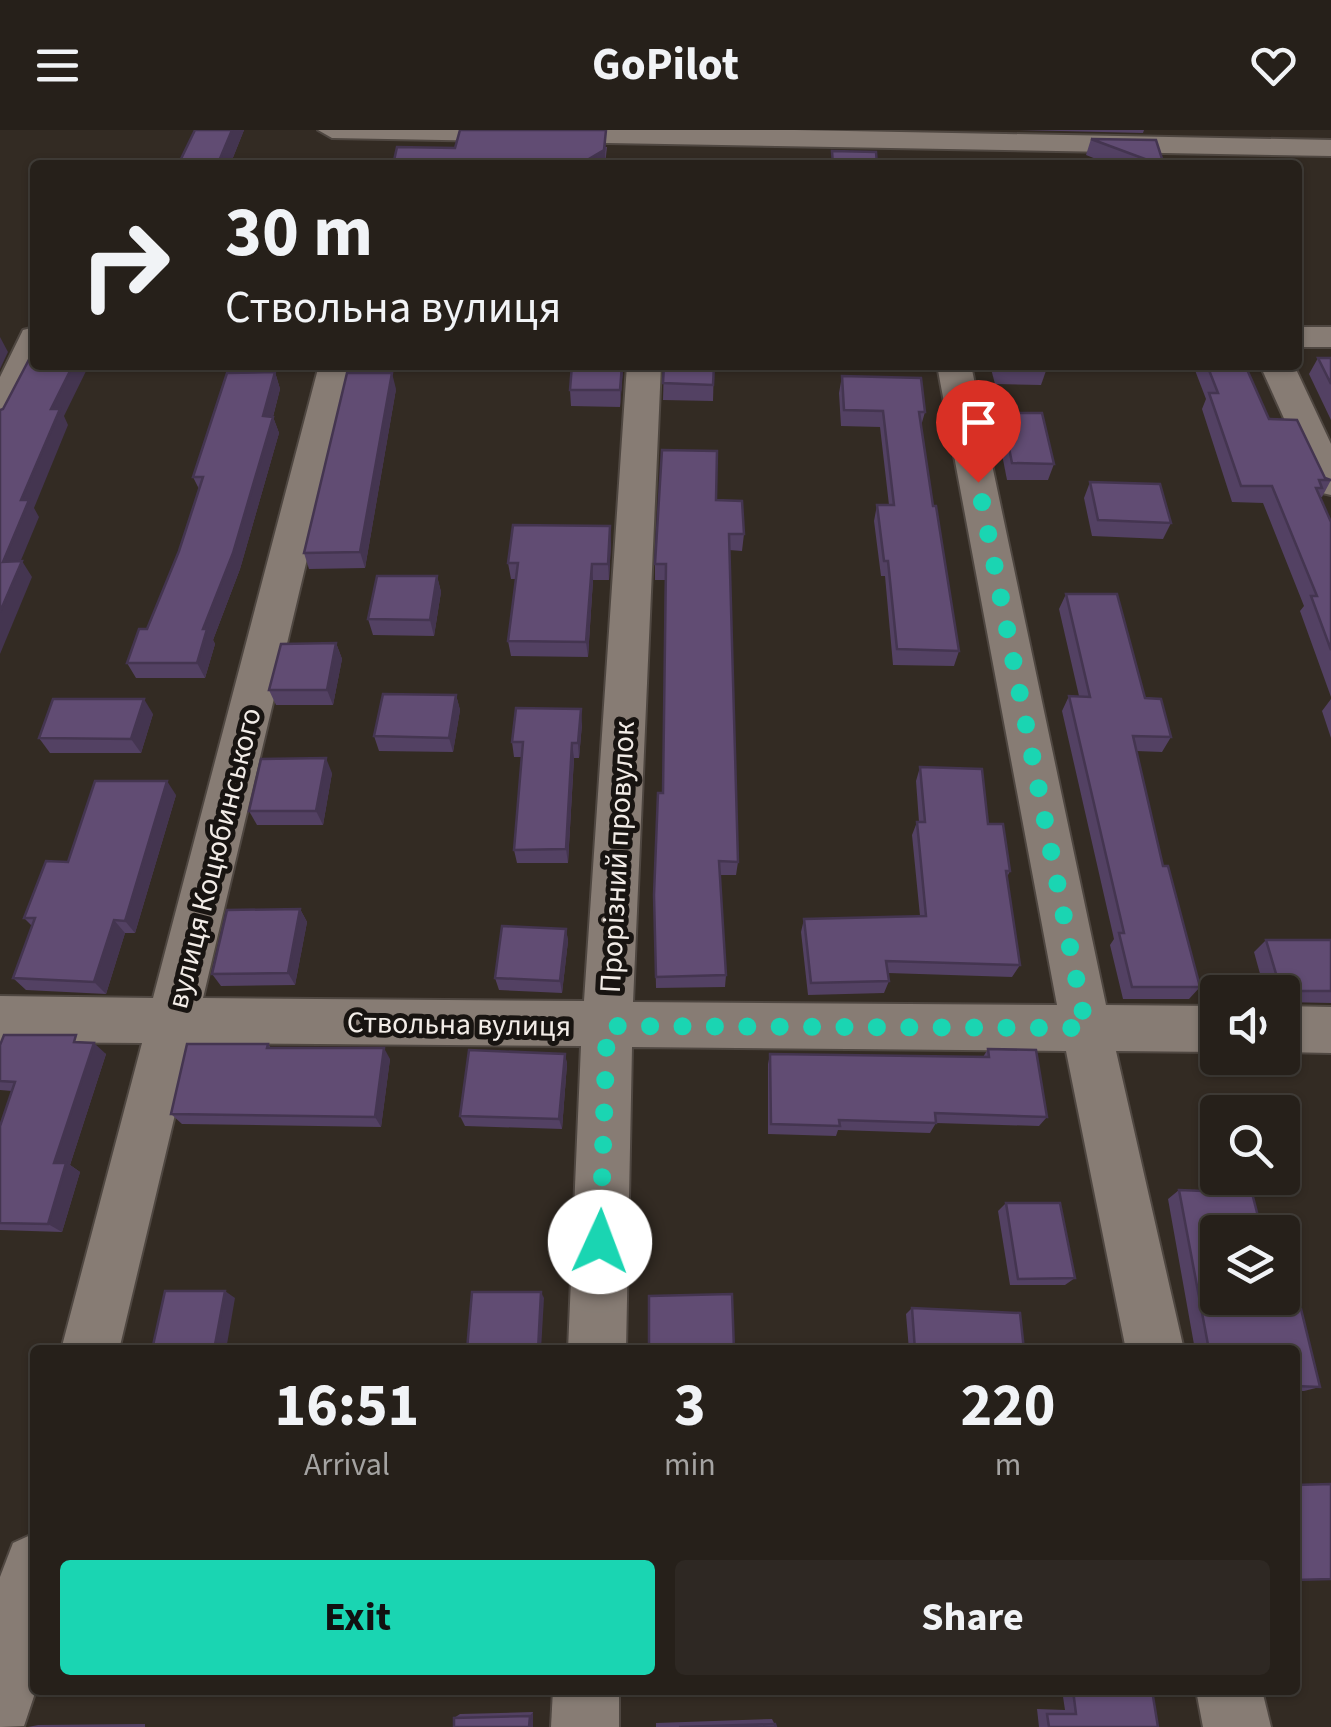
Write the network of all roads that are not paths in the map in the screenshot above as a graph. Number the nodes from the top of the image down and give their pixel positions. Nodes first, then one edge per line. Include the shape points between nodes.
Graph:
1 (332, 130) edge
2 (398, 131) edge
3 (903, 145) edge
4 (1331, 148) edge
5 (389, 160) edge
6 (0, 325) edge
7 (30, 326) edge
8 (1302, 338) edge
9 (1331, 338) edge
10 (30, 348) edge
11 (335, 370) edge
12 (644, 370) edge
13 (955, 370) edge
14 (1280, 370) edge
15 (0, 414) edge
16 (1331, 483) edge
17 (0, 1020) edge
18 (174, 1022) junction
19 (607, 1026) junction
20 (1086, 1028) junction
21 (1200, 1029) edge
22 (1300, 1030) edge
23 (1331, 1030) edge
24 (91, 1345) edge
25 (597, 1345) edge
26 (1155, 1345) edge
27 (30, 1585) edge
28 (586, 1695) edge
29 (1230, 1695) edge
30 (0, 1702) edge
31 (585, 1727) edge
32 (1237, 1727) edge

1 - 2 street
2 - 3 street
2 - 5 street
3 - 4 street
6 - 7 street
8 - 9 street
10 - 15 street
11 - 18 street, вулиця Коцюбинського
12 - 19 street, Прорізний провулок
13 - 20 street
14 - 16 street
17 - 18 street, Ствольна вулиця
18 - 19 street, Ствольна вулиця
18 - 24 street, вулиця Коцюбинського
19 - 20 street, Ствольна вулиця
19 - 25 street, Прорізний провулок
20 - 21 street, Ствольна вулиця
20 - 26 street
22 - 23 street
27 - 30 street
28 - 31 street
29 - 32 street

